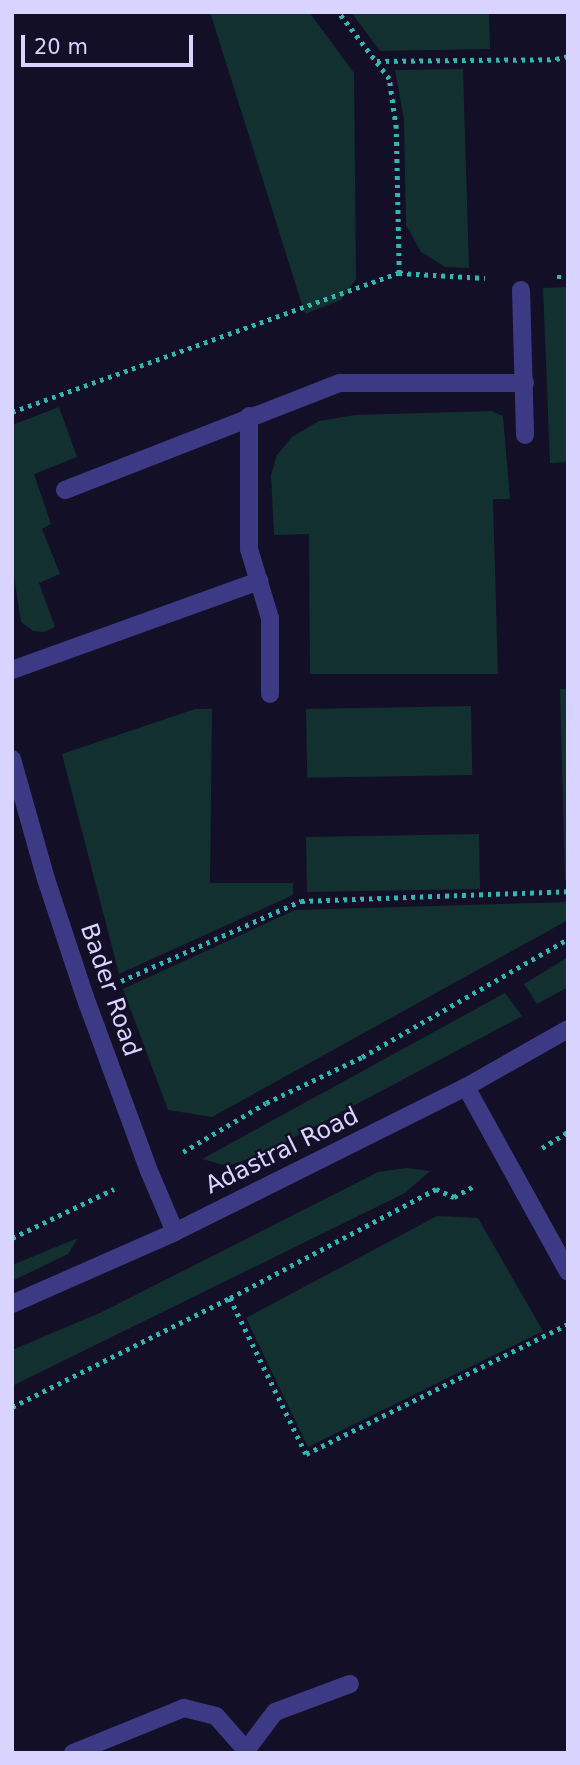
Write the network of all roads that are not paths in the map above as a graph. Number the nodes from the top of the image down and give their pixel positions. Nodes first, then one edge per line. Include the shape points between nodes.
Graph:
1 (521, 290) dead end
2 (525, 383) junction
3 (250, 416) junction
4 (525, 435) dead end
5 (65, 490) dead end
6 (258, 581) junction
7 (12, 670) edge
8 (270, 694) dead end
9 (12, 759) edge
10 (568, 1029) edge
11 (466, 1087) junction
12 (175, 1232) junction
13 (568, 1272) edge
14 (12, 1304) edge
15 (350, 1684) dead end
16 (245, 1751) edge
17 (73, 1753) edge

1 - 2 street
2 - 3 street via 340,383
2 - 4 street
3 - 5 street
3 - 6 street via 249,549
6 - 7 street
6 - 8 street via 270,618
9 - 12 street, Bader Road via 85,997
10 - 11 street, Adastral Road
11 - 12 street, Adastral Road
11 - 13 street
12 - 14 street, Adastral Road
15 - 16 street via 275,1712
16 - 17 street via 216,1716 184,1708

